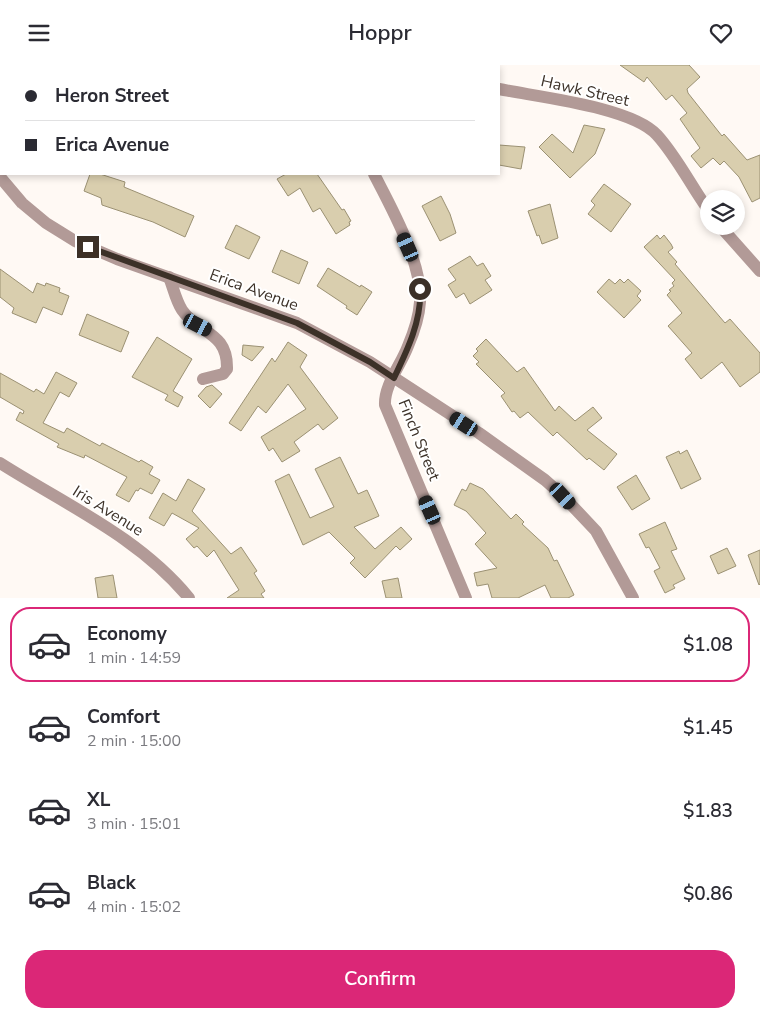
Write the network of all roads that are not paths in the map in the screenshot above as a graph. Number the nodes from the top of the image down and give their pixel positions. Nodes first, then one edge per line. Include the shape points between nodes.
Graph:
1 (500, 89) edge
2 (374, 175) edge
3 (0, 177) edge
4 (700, 198) edge
5 (728, 235) edge
6 (760, 271) edge
7 (169, 277) junction
8 (394, 378) junction
9 (203, 379) dead end
10 (0, 463) edge
11 (189, 598) edge
12 (466, 598) edge
13 (633, 598) edge

1 - 4 street, Hawk Street via 612,111 643,123 658,135
2 - 8 street, Finch Street via 408,247 419,285 417,322
3 - 7 street, Erica Avenue via 22,203 75,241
5 - 6 street
7 - 8 street, Erica Avenue via 297,323
7 - 9 street via 181,309 212,334 225,352 227,369 223,374
8 - 12 street, Finch Street via 385,396 389,417
8 - 13 street, Erica Avenue via 486,438 563,496 596,531
10 - 11 street, Iris Avenue via 125,538 171,575

